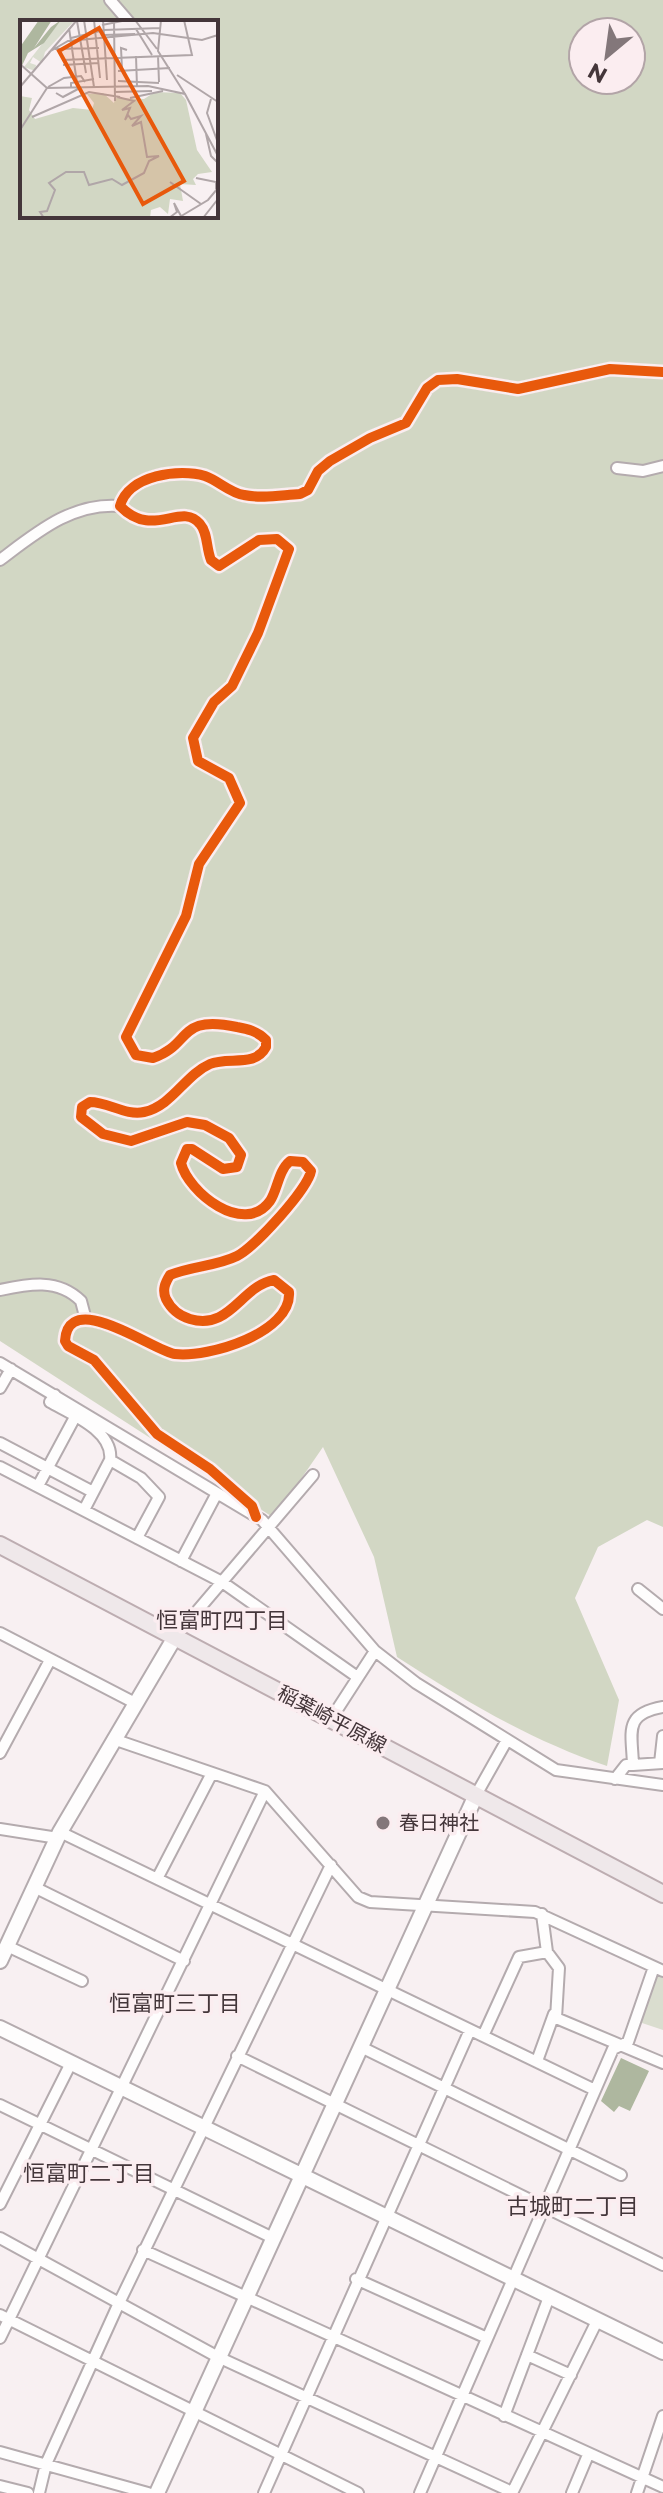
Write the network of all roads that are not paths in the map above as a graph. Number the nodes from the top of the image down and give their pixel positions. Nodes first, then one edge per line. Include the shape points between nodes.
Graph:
1 (110, 0) edge
2 (127, 20) edge
3 (663, 372) edge
4 (663, 466) edge
5 (617, 468) dead end
6 (120, 506) junction
7 (0, 560) edge
8 (2, 1288) edge
9 (86, 1320) junction
10 (0, 1363) edge
11 (11, 1369) junction
12 (0, 1388) edge
13 (55, 1395) junction
14 (75, 1417) junction
15 (0, 1443) edge
16 (110, 1460) junction
17 (0, 1467) edge
18 (48, 1468) junction
19 (313, 1475) dead end
20 (38, 1486) junction
21 (93, 1492) junction
22 (217, 1493) junction
23 (84, 1510) junction
24 (256, 1517) junction
25 (269, 1527) junction
26 (137, 1538) junction
27 (0, 1545) edge
28 (181, 1561) junction
29 (222, 1582) junction
30 (638, 1589) dead end
31 (663, 1609) edge
32 (0, 1633) edge
33 (175, 1637) junction
34 (375, 1651) junction
35 (50, 1660) junction
36 (356, 1676) junction
37 (135, 1703) junction
38 (663, 1707) edge
39 (331, 1719) junction
40 (663, 1736) edge
41 (113, 1739) junction
42 (507, 1740) junction
43 (0, 1753) edge
44 (661, 1763) edge
45 (633, 1765) junction
46 (212, 1773) junction
47 (615, 1779) junction
48 (663, 1785) edge
49 (265, 1791) junction
50 (476, 1795) junction
51 (0, 1829) edge
52 (59, 1835) junction
53 (331, 1865) junction
54 (158, 1877) junction
55 (34, 1887) junction
56 (663, 1894) edge
57 (426, 1904) junction
58 (213, 1905) junction
59 (542, 1914) junction
60 (292, 1942) junction
61 (7, 1946) junction
62 (547, 1952) junction
63 (0, 1961) edge
64 (184, 1961) junction
65 (658, 1969) edge
66 (82, 1981) dead end
67 (387, 1988) junction
68 (554, 2014) junction
69 (0, 2028) edge
70 (470, 2030) junction
71 (483, 2036) junction
72 (621, 2045) junction
73 (361, 2047) junction
74 (237, 2056) junction
75 (537, 2061) junction
76 (71, 2063) junction
77 (663, 2063) edge
78 (121, 2088) junction
79 (445, 2088) junction
80 (595, 2090) junction
81 (335, 2104) junction
82 (0, 2105) edge
83 (39, 2124) junction
84 (201, 2128) junction
85 (418, 2144) junction
86 (568, 2148) junction
87 (92, 2150) junction
88 (621, 2175) dead end
89 (301, 2176) junction
90 (173, 2189) junction
91 (0, 2204) edge
92 (543, 2206) junction
93 (384, 2217) junction
94 (0, 2238) edge
95 (273, 2238) junction
96 (143, 2250) junction
97 (38, 2259) junction
98 (663, 2265) edge
99 (356, 2279) junction
100 (512, 2279) junction
101 (246, 2297) junction
102 (549, 2297) junction
103 (119, 2303) junction
104 (4, 2317) edge
105 (597, 2321) junction
106 (331, 2336) junction
107 (0, 2338) edge
108 (487, 2338) junction
109 (663, 2352) edge
110 (527, 2355) junction
111 (218, 2357) junction
112 (93, 2362) junction
113 (571, 2375) junction
114 (305, 2396) junction
115 (461, 2396) junction
116 (193, 2413) junction
117 (504, 2416) junction
118 (663, 2416) edge
119 (542, 2434) junction
120 (0, 2452) edge
121 (279, 2455) junction
122 (588, 2455) junction
123 (435, 2456) junction
124 (46, 2464) junction
125 (642, 2477) junction
126 (0, 2486) edge
127 (663, 2487) edge
128 (28, 2493) edge
129 (39, 2493) edge
130 (148, 2493) edge
131 (157, 2493) edge
132 (264, 2493) edge
133 (358, 2493) edge
134 (420, 2493) edge
135 (512, 2493) edge
136 (572, 2493) edge
137 (637, 2493) edge

1 - 2 street
3 - 6 street via 610,369 508,390 438,380 427,388 406,423 330,461 300,494 243,495 203,475 182,473 142,483 125,494
4 - 5 street via 643,471
6 - 7 street via 67,514
6 - 9 street via 147,523 182,516 194,519 205,533 211,560 219,566 259,540 277,539 289,549 232,686 214,702 193,738 198,761 234,784 237,811 199,864 186,916 126,1037 136,1055 153,1058 197,1025 219,1023 254,1031 266,1040 266,1047 249,1060 208,1065 146,1112 90,1102 82,1107 81,1117 117,1139 144,1139 187,1122 229,1138 241,1155 237,1167 223,1169 192,1149 181,1163 188,1180 205,1197 236,1213 262,1208 290,1161 303,1162 311,1171 304,1190 249,1247 170,1275 164,1289 179,1314 213,1321 274,1280 289,1292 278,1322 224,1347 173,1354 113,1324
8 - 9 street via 33,1283 60,1287 81,1301
9 - 24 street via 68,1330 68,1346 94,1360 157,1434 210,1469 252,1506
10 - 11 street
11 - 12 street
11 - 13 street
13 - 14 street via 50,1402
13 - 22 street
14 - 16 street via 99,1431
14 - 18 street
15 - 18 street
16 - 21 street
16 - 26 street via 141,1478 159,1497
17 - 20 street
18 - 20 street
18 - 21 street
19 - 25 street
20 - 23 street
21 - 23 street
22 - 24 street
22 - 28 street
23 - 26 street
24 - 25 street
25 - 29 street
25 - 34 street
26 - 28 street
27 - 33 main road, 稲葉崎平原線
28 - 29 street
29 - 33 street
29 - 36 street
30 - 31 street
32 - 35 street
33 - 37 street
33 - 39 main road, 稲葉崎平原線
34 - 36 street
34 - 42 street
35 - 37 street
35 - 43 street
36 - 39 street
37 - 41 street
38 - 45 street via 646,1710 632,1723
39 - 50 main road, 稲葉崎平原線
40 - 44 street
41 - 46 street
41 - 52 street
42 - 47 street via 556,1770
42 - 50 street
44 - 45 street
45 - 47 street via 626,1765
46 - 49 street
46 - 54 street
47 - 48 street
49 - 53 street
49 - 58 street
50 - 56 main road, 稲葉崎平原線
50 - 57 street
51 - 52 street
52 - 54 street
52 - 55 street
53 - 57 street via 358,1897 370,1902
53 - 60 street
54 - 58 street
55 - 61 street
55 - 64 street
57 - 59 street
57 - 67 street
58 - 60 street
58 - 64 street
59 - 62 street
59 - 65 street
60 - 67 street
60 - 74 street
61 - 63 street
61 - 66 street
62 - 68 street via 560,1976
62 - 71 street via 519,1957
64 - 78 street
65 - 72 street via 628,2042
67 - 70 street
67 - 73 street
68 - 72 street
68 - 75 street
69 - 76 street
70 - 71 street
70 - 79 street
71 - 75 street
72 - 77 street
72 - 80 street via 613,2049
73 - 79 street
73 - 81 street
74 - 81 street
74 - 84 street
75 - 80 street
76 - 78 street
76 - 83 street
78 - 84 street
78 - 87 street
79 - 85 street
79 - 86 street
80 - 86 street
81 - 85 street
81 - 89 street
82 - 83 street
83 - 87 street
83 - 91 street
84 - 89 street
84 - 90 street
85 - 92 street
85 - 93 street
86 - 88 street
86 - 92 street
87 - 90 street
87 - 97 street
89 - 93 street
89 - 95 street
90 - 95 street
90 - 96 street
92 - 98 street
92 - 100 street
93 - 99 street
93 - 100 street
94 - 97 street
95 - 101 street
96 - 101 street
96 - 103 street
97 - 103 street
97 - 104 street
99 - 106 street
99 - 108 street
100 - 102 street
100 - 108 street
101 - 106 street
101 - 111 street
102 - 105 street
102 - 110 street
103 - 111 street
103 - 112 street
104 - 107 street
104 - 112 street
105 - 109 street
105 - 113 street
106 - 114 street
106 - 115 street
108 - 115 street
110 - 113 street
110 - 117 street
111 - 114 street
111 - 116 street
112 - 116 street
112 - 124 street
113 - 119 street
114 - 121 street
114 - 123 street
115 - 117 street
115 - 123 street
116 - 121 street
116 - 131 street
117 - 119 street
118 - 125 street
119 - 122 street
119 - 135 street
120 - 124 street
121 - 132 street
121 - 133 street
122 - 125 street
122 - 136 street
123 - 134 street
123 - 135 street
124 - 129 street
124 - 130 street
125 - 127 street
125 - 137 street
126 - 128 street

